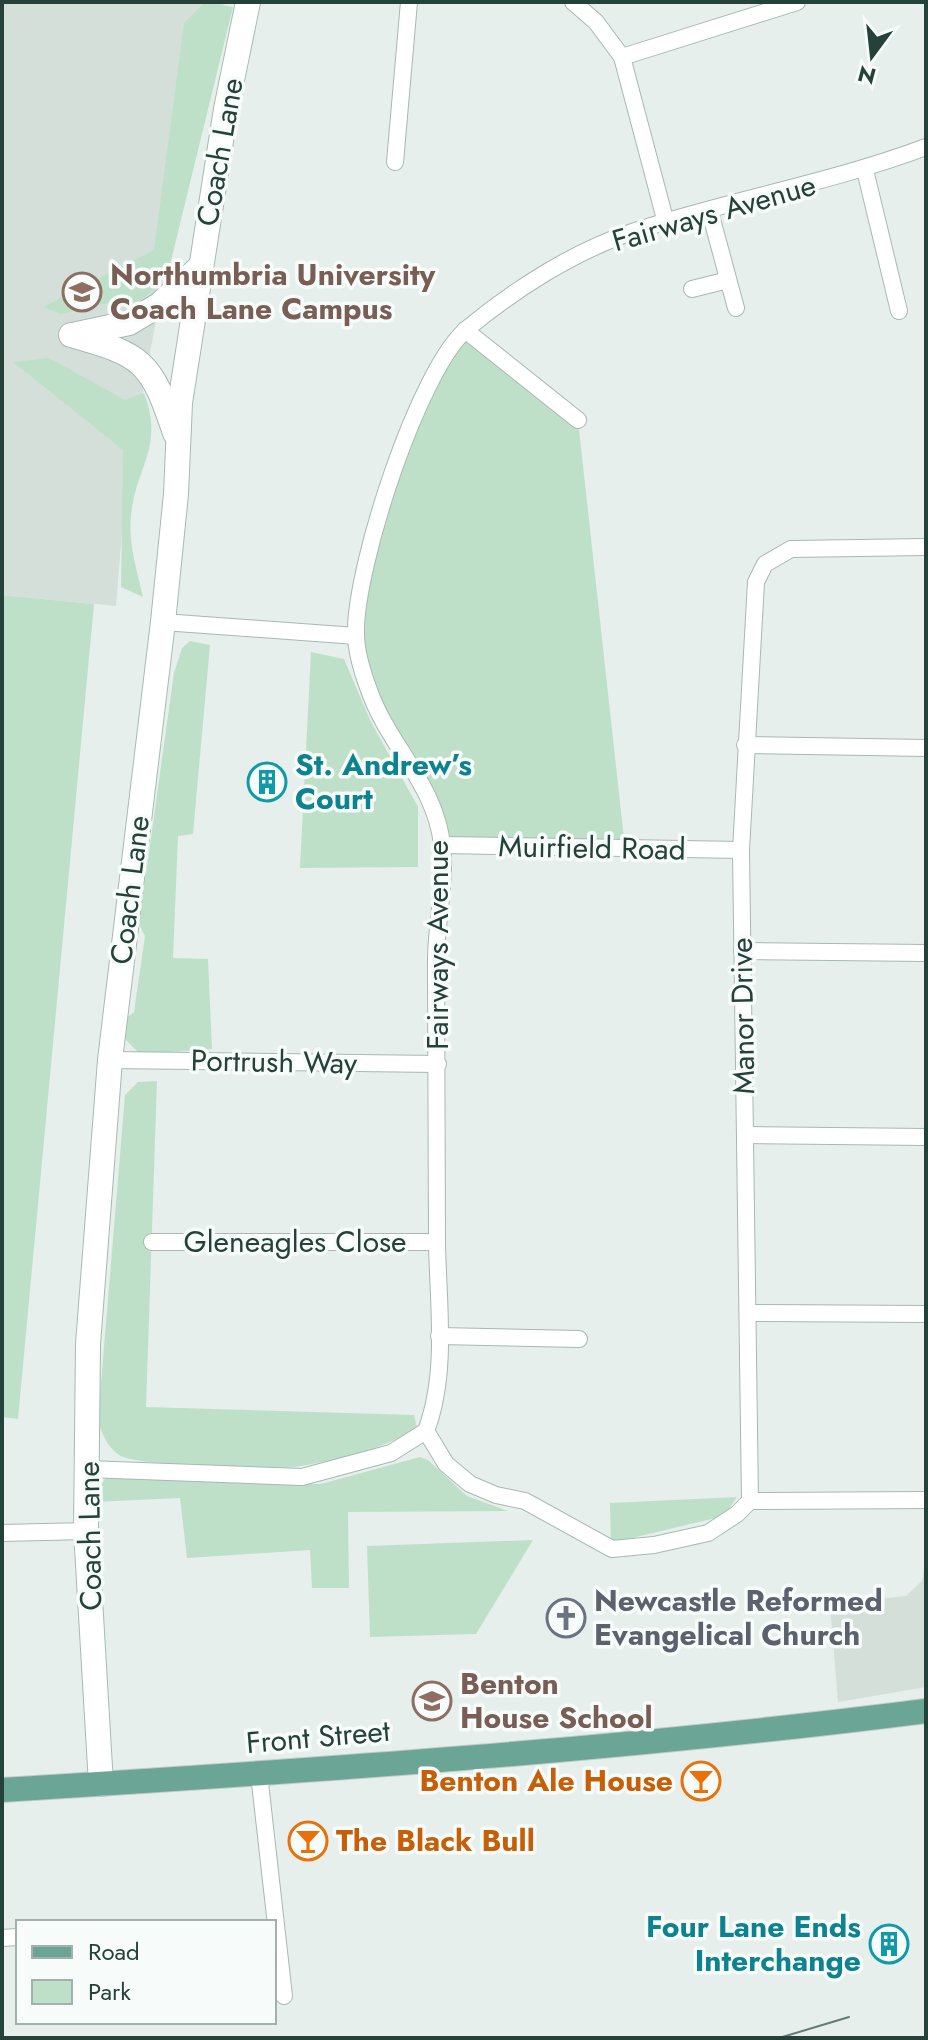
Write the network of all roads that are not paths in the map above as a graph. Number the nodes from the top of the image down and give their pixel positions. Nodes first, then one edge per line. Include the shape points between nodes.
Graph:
1 (248, 2) edge
2 (409, 2) edge
3 (573, 2) edge
4 (797, 2) edge
5 (622, 57) junction
6 (926, 147) edge
7 (395, 162) dead end
8 (865, 170) junction
9 (710, 212) junction
10 (666, 223) junction
11 (201, 266) junction
12 (728, 280) junction
13 (692, 289) dead end
14 (736, 308) dead end
15 (899, 311) dead end
16 (465, 330) junction
17 (578, 420) dead end
18 (176, 435) junction
19 (926, 547) edge
20 (163, 622) junction
21 (356, 636) junction
22 (745, 745) junction
23 (926, 748) edge
24 (443, 845) junction
25 (741, 850) junction
26 (742, 951) junction
27 (926, 953) edge
28 (110, 1060) junction
29 (438, 1064) junction
30 (745, 1135) junction
31 (926, 1137) edge
32 (152, 1242) dead end
33 (437, 1242) junction
34 (748, 1313) junction
35 (926, 1314) edge
36 (439, 1336) junction
37 (579, 1339) dead end
38 (426, 1431) junction
39 (87, 1469) junction
40 (926, 1500) edge
41 (750, 1501) junction
42 (86, 1531) junction
43 (2, 1533) edge
44 (926, 1711) edge
45 (259, 1774) junction
46 (101, 1784) junction
47 (2, 1790) edge
48 (275, 1920) edge
49 (276, 1925) edge
50 (284, 1996) dead end

1 - 11 street, Coach Lane
2 - 7 street
3 - 5 street
4 - 5 street
5 - 10 street
6 - 8 street, Fairways Avenue
8 - 9 street, Fairways Avenue
8 - 15 street
9 - 10 street, Fairways Avenue
9 - 12 street
10 - 16 street, Fairways Avenue via 602,244
11 - 18 street, Coach Lane
11 - 18 street via 159,305 129,323 71,335 142,361
12 - 13 street
12 - 14 street
16 - 17 street
16 - 21 street, Fairways Avenue via 435,371 396,465 371,539
18 - 20 street, Coach Lane via 176,494
19 - 22 street, Manor Drive via 791,549 765,564 756,582
20 - 21 street
20 - 28 street, Coach Lane
21 - 24 street, Fairways Avenue via 368,689 389,736 423,783
22 - 23 street
22 - 25 street, Manor Drive
24 - 25 street, Muirfield Road
24 - 29 street, Fairways Avenue via 436,958
25 - 26 street, Manor Drive
26 - 27 street
26 - 30 street, Manor Drive
28 - 29 street, Portrush Way
28 - 39 street, Coach Lane via 88,1344
29 - 33 street, Fairways Avenue
30 - 31 street
30 - 34 street, Manor Drive
32 - 33 street, Gleneagles Close
33 - 36 street, Fairways Avenue
34 - 35 street
34 - 41 street, Manor Drive
36 - 37 street
36 - 38 street, Fairways Avenue via 435,1407
38 - 39 street via 391,1453 302,1477
38 - 41 street via 446,1464 470,1484 525,1501 612,1549 708,1533
39 - 42 street, Coach Lane
40 - 41 street
42 - 43 street
42 - 46 street, Coach Lane
44 - 45 main road, Front Street
45 - 46 main road, Front Street
45 - 48 street
46 - 47 main road, Front Street
49 - 50 street

